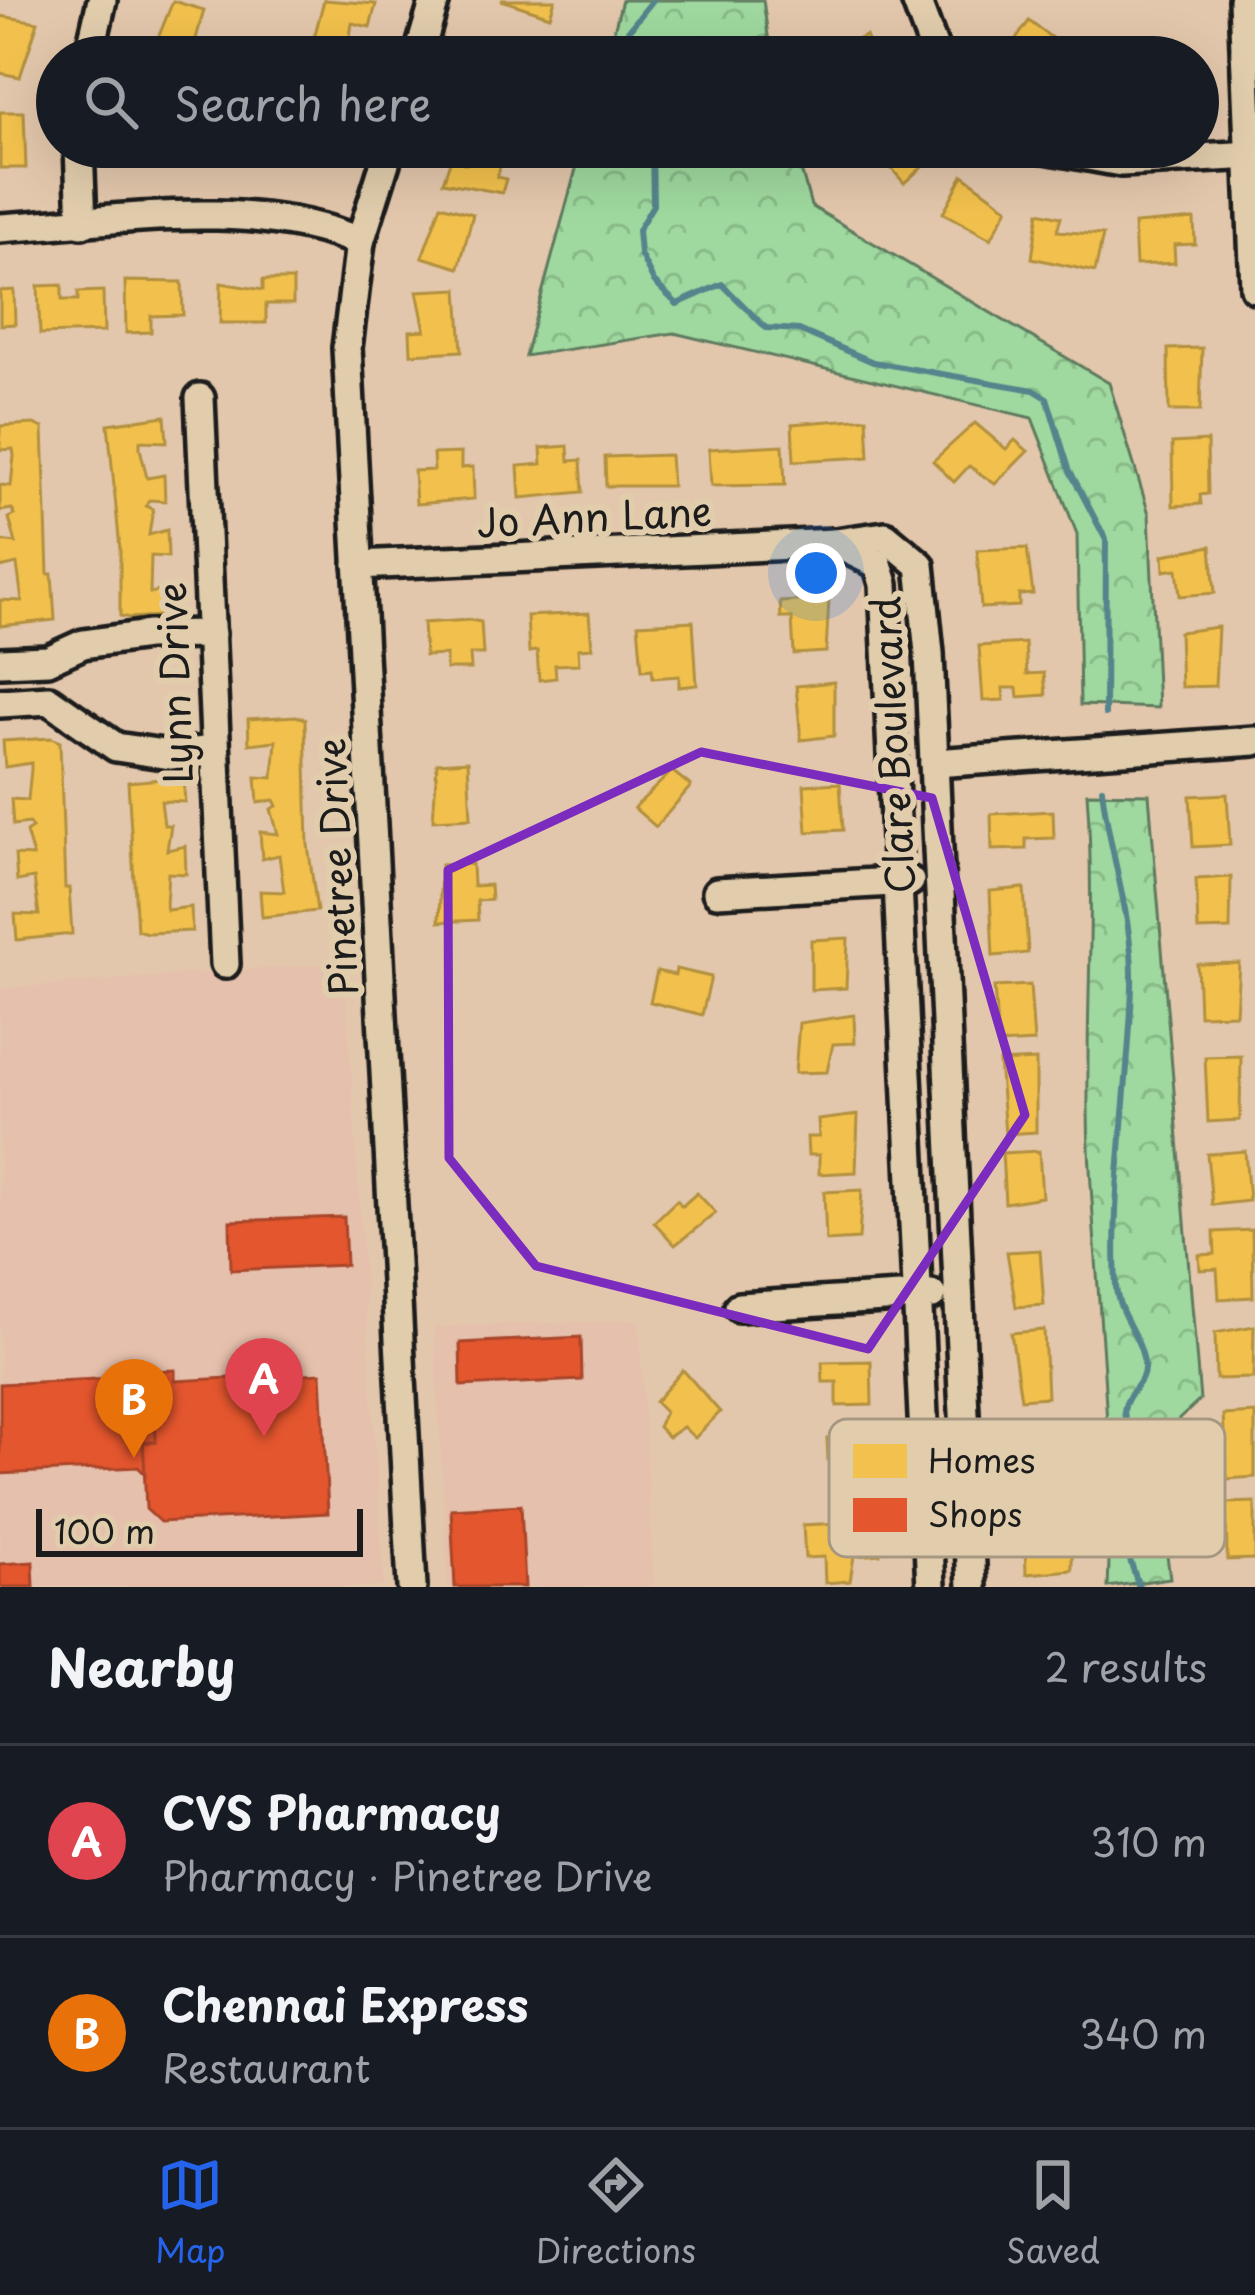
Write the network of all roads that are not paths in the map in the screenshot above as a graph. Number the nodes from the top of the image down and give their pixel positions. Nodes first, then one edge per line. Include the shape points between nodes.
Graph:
1 (102, 0) edge
2 (435, 0) edge
3 (916, 0) edge
4 (1243, 0) edge
5 (93, 36) edge
6 (424, 36) edge
7 (929, 36) edge
8 (1252, 156) edge
9 (1219, 158) edge
10 (80, 168) edge
11 (383, 168) edge
12 (82, 223) junction
13 (0, 228) edge
14 (360, 242) junction
15 (1255, 288) edge
16 (200, 398) dead end
17 (835, 543) junction
18 (358, 565) junction
19 (211, 634) junction
20 (48, 660) junction
21 (0, 662) edge
22 (49, 700) junction
23 (0, 703) edge
24 (1255, 741) edge
25 (213, 750) junction
26 (934, 763) junction
27 (896, 878) junction
28 (936, 885) junction
29 (717, 892) dead end
30 (225, 964) dead end
31 (959, 1294) junction
32 (918, 1295) junction
33 (739, 1307) dead end
34 (924, 1419) edge
35 (965, 1419) edge
36 (930, 1557) edge
37 (971, 1557) edge
38 (412, 1587) edge
39 (931, 1587) edge
40 (972, 1587) edge

1 - 5 street
2 - 6 street
3 - 7 street
4 - 8 street
8 - 9 street
8 - 15 street
10 - 12 street
11 - 14 street, Pinetree Drive
12 - 13 street
12 - 14 street via 268,216
14 - 18 street, Pinetree Drive via 347,348
16 - 19 street, Lynn Drive
17 - 18 street, Jo Ann Lane
17 - 26 street, Clare Boulevard via 885,536 920,566
17 - 27 street, Clare Boulevard via 878,564 884,584
18 - 38 street, Pinetree Drive
19 - 20 street via 83,644
19 - 25 street, Lynn Drive
20 - 21 street
20 - 22 street
22 - 23 street
22 - 25 street via 116,748
24 - 26 street
25 - 30 street, Lynn Drive
26 - 28 street, Clare Boulevard
27 - 28 street
27 - 29 street
27 - 32 street, Clare Boulevard
28 - 31 street, Clare Boulevard
31 - 32 street
31 - 35 street, Clare Boulevard
32 - 33 street
32 - 34 street, Clare Boulevard
36 - 39 street, Clare Boulevard
37 - 40 street, Clare Boulevard

